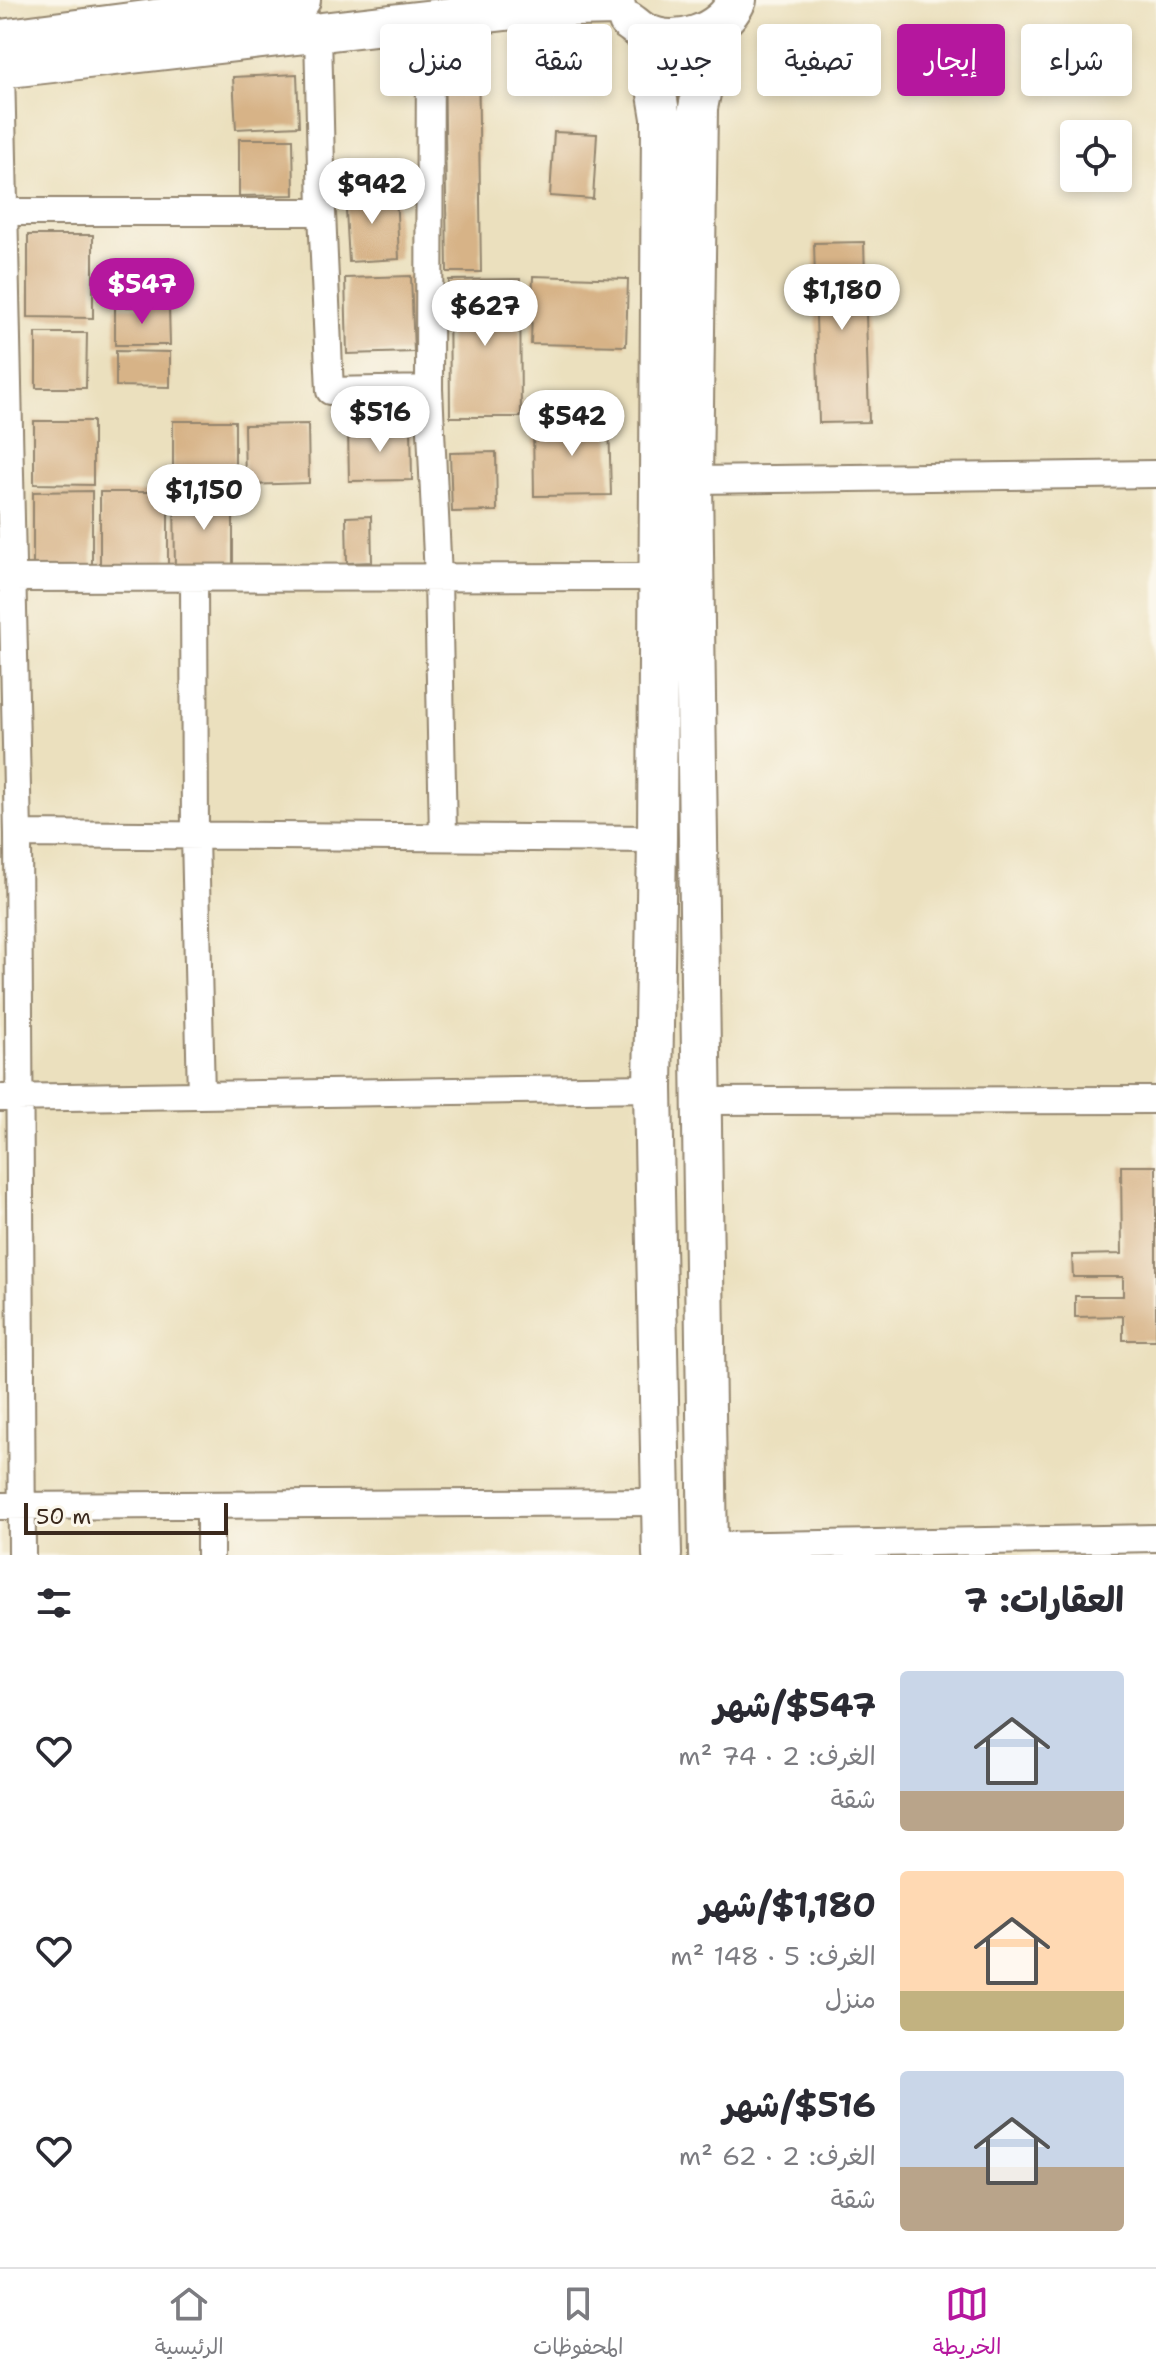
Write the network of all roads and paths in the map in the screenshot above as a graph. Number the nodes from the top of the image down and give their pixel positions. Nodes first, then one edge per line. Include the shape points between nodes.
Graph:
1 (613, 3) edge
2 (123, 10) edge
3 (726, 13) edge
4 (309, 16) edge
5 (430, 20) junction
6 (632, 24) edge
7 (0, 59) edge
8 (657, 96) edge
9 (4, 212) junction
10 (322, 212) junction
11 (429, 389) junction
12 (1156, 474) edge
13 (693, 480) junction
14 (438, 577) junction
15 (658, 577) junction
16 (6, 578) edge
17 (194, 578) junction
18 (18, 834) junction
19 (195, 836) junction
20 (443, 837) junction
21 (657, 839) junction
22 (653, 1088) junction
23 (201, 1095) junction
24 (10, 1098) edge
25 (1156, 1100) edge
26 (702, 1101) junction
27 (661, 1502) junction
28 (210, 1505) junction
29 (10, 1506) edge
30 (1156, 1538) edge
31 (708, 1550) edge
32 (22, 1555) edge
33 (210, 1555) edge
34 (662, 1555) edge

1 - 5 main road
1 - 6 main road
2 - 4 main road
2 - 7 main road
3 - 13 main road via 698,108
4 - 5 main road
4 - 7 main road
4 - 10 street
5 - 11 street
7 - 9 street
8 - 15 main road
9 - 10 street
9 - 16 street
10 - 11 street via 330,391
11 - 14 street
12 - 13 street
13 - 26 main road
14 - 15 street
14 - 17 street
14 - 20 street
15 - 21 main road
16 - 17 street
16 - 18 street
17 - 19 street
18 - 19 street
18 - 24 street
19 - 20 street
19 - 23 street
20 - 21 street
21 - 22 main road
22 - 23 street
22 - 27 main road
23 - 24 street
24 - 29 street
25 - 26 street
26 - 31 main road
27 - 28 street
27 - 34 main road
28 - 29 street
28 - 33 street
29 - 32 street
30 - 31 street

